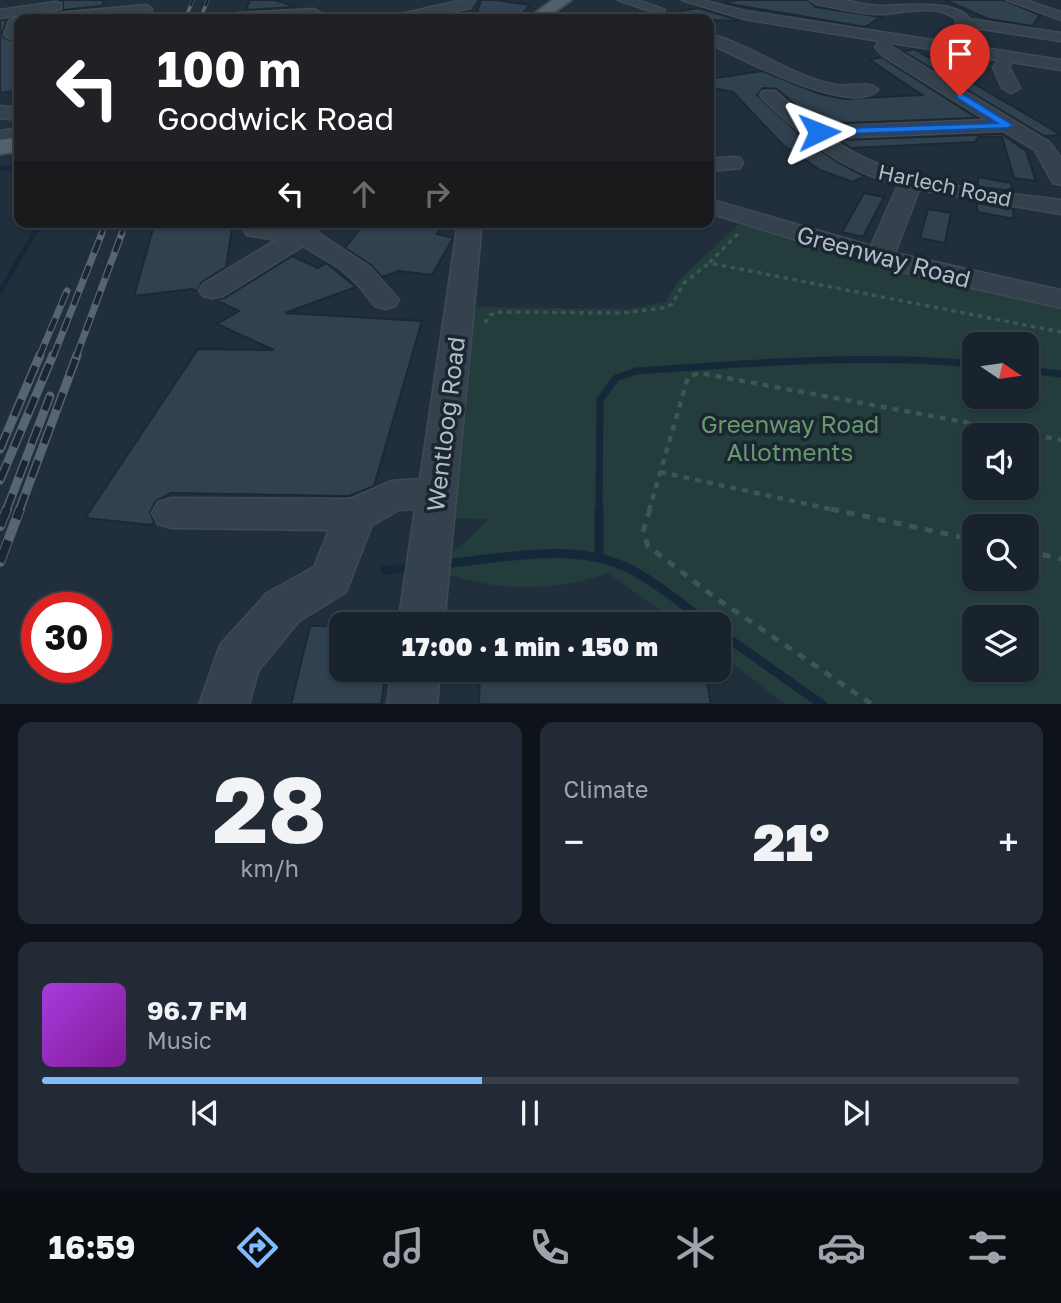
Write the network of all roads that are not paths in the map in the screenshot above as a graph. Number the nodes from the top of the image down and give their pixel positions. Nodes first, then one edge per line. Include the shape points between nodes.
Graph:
1 (6, 0) edge
2 (30, 0) edge
3 (70, 0) edge
4 (298, 0) edge
5 (469, 0) edge
6 (563, 0) edge
7 (624, 0) edge
8 (816, 0) edge
9 (1013, 0) edge
10 (692, 1) edge
11 (770, 4) dead end
12 (146, 9) dead end
13 (659, 10) dead end
14 (750, 12) junction
15 (29, 14) edge
16 (126, 14) edge
17 (312, 14) edge
18 (422, 14) edge
19 (542, 14) edge
20 (1061, 16) edge
21 (1061, 37) edge
22 (888, 38) junction
23 (714, 40) edge
24 (1008, 57) junction
25 (1061, 65) edge
26 (1011, 88) dead end
27 (869, 90) dead end
28 (769, 95) dead end
29 (1008, 125) junction
30 (813, 133) junction
31 (1051, 147) edge
32 (732, 163) dead end
33 (714, 165) edge
34 (1061, 178) edge
35 (911, 181) junction
36 (1061, 207) edge
37 (714, 208) edge
38 (469, 228) edge
39 (313, 230) edge
40 (258, 234) edge
41 (880, 257) junction
42 (213, 290) dead end
43 (1061, 299) edge
44 (385, 300) dead end
45 (437, 492) junction
46 (173, 513) dead end
47 (355, 515) junction
48 (423, 612) edge
49 (415, 682) edge
50 (224, 704) edge
51 (412, 704) edge

1 - 2 street
3 - 15 street
4 - 17 street
5 - 18 street via 466,5
6 - 19 main road
7 - 13 street
8 - 21 street via 881,10 900,5 937,8 959,14 961,22
9 - 20 street
10 - 14 street
11 - 14 street
12 - 16 street
14 - 22 street
22 - 24 street
22 - 29 street via 884,50
23 - 27 street via 835,91
24 - 25 street
24 - 26 street via 1001,67
28 - 30 street, Harlech Road
29 - 30 street
29 - 31 street
30 - 35 street, Harlech Road via 845,158
31 - 34 street
32 - 33 street
35 - 36 street, Harlech Road
35 - 41 street
37 - 41 street, Greenway Road
38 - 45 street, Wentloog Road
39 - 40 street
39 - 42 street
39 - 44 street
41 - 43 street, Greenway Road
45 - 47 street via 392,496
45 - 48 street, Wentloog Road
46 - 47 street
47 - 50 street via 331,579 283,607 237,661
49 - 51 street

